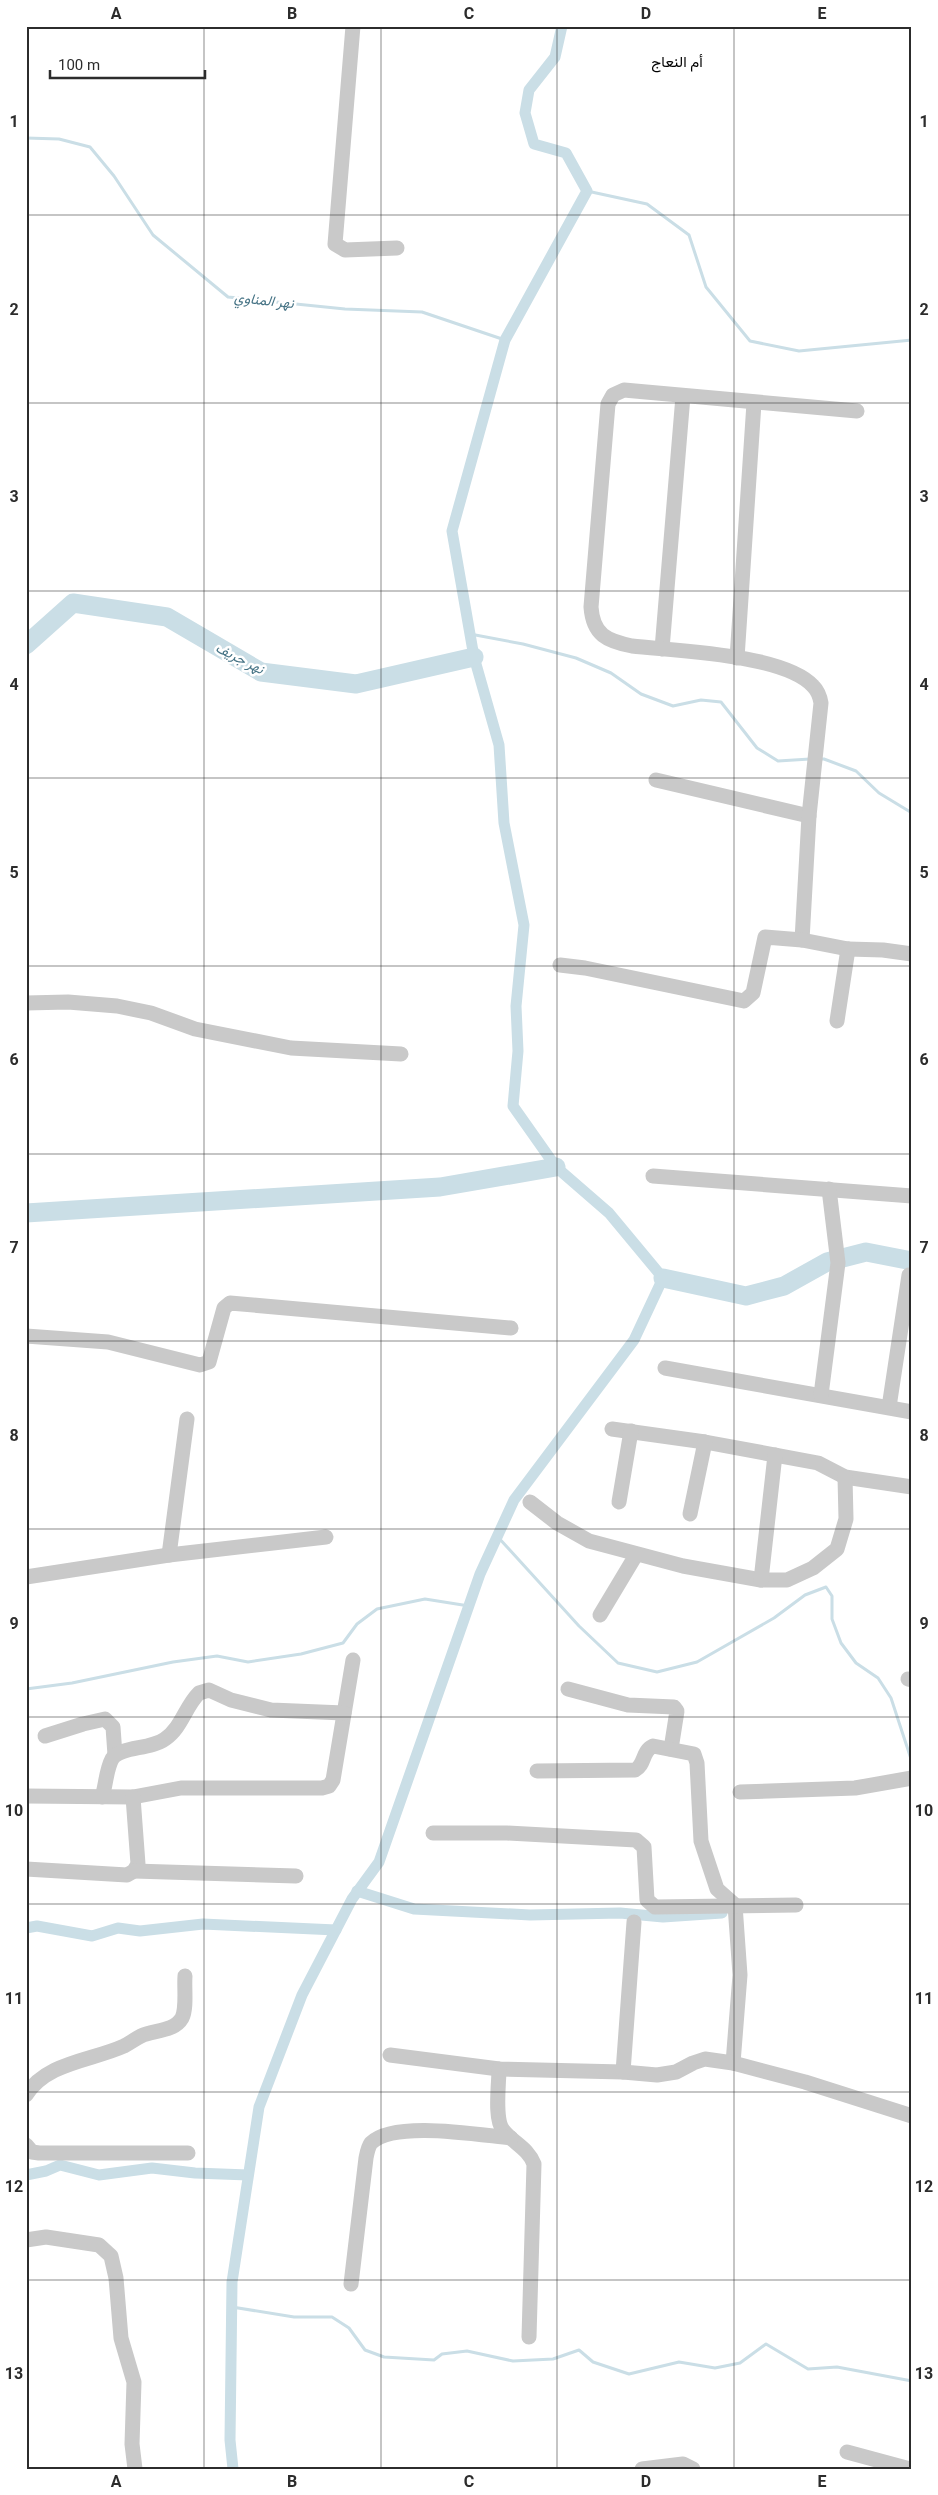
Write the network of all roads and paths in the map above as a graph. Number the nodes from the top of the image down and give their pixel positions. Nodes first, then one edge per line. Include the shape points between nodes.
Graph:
1 (353, 26) edge
2 (397, 248) dead end
3 (683, 396) junction
4 (754, 402) junction
5 (857, 411) dead end
6 (662, 649) junction
7 (737, 658) junction
8 (656, 780) dead end
9 (809, 816) junction
10 (802, 940) junction
11 (848, 949) junction
12 (912, 954) edge
13 (560, 965) dead end
14 (26, 1003) edge
15 (837, 1021) dead end
16 (401, 1054) dead end
17 (653, 1176) dead end
18 (830, 1189) junction
19 (912, 1196) edge
20 (909, 1276) dead end
21 (511, 1328) dead end
22 (26, 1336) edge
23 (665, 1368) dead end
24 (821, 1395) junction
25 (889, 1408) junction
26 (912, 1412) edge
27 (187, 1418) dead end
28 (612, 1429) dead end
29 (631, 1431) junction
30 (705, 1442) junction
31 (775, 1455) junction
32 (845, 1477) junction
33 (912, 1488) edge
34 (530, 1502) dead end
35 (619, 1502) dead end
36 (690, 1514) dead end
37 (326, 1536) dead end
38 (169, 1555) junction
39 (636, 1555) junction
40 (26, 1577) edge
41 (762, 1580) junction
42 (600, 1615) dead end
43 (353, 1660) dead end
44 (568, 1689) dead end
45 (344, 1713) junction
46 (45, 1736) dead end
47 (671, 1749) junction
48 (115, 1755) junction
49 (537, 1771) dead end
50 (912, 1778) edge
51 (740, 1792) dead end
52 (26, 1796) edge
53 (102, 1796) junction
54 (133, 1797) junction
55 (433, 1833) dead end
56 (26, 1868) edge
57 (134, 1871) junction
58 (296, 1876) dead end
59 (735, 1905) junction
60 (796, 1905) dead end
61 (634, 1922) dead end
62 (184, 1976) dead end
63 (390, 2056) dead end
64 (733, 2064) junction
65 (499, 2069) junction
66 (623, 2072) junction
67 (26, 2095) edge
68 (912, 2116) edge
69 (510, 2138) junction
70 (26, 2145) edge
71 (188, 2153) dead end
72 (26, 2240) edge
73 (352, 2284) dead end
74 (529, 2337) dead end
75 (847, 2452) dead end
76 (874, 2464) edge
77 (135, 2469) edge
78 (642, 2469) edge
79 (693, 2469) edge
80 (910, 2469) edge

1 - 2 street via 336,244 345,250
3 - 4 street
3 - 6 street
3 - 6 street via 624,390 614,395 608,404 591,607 598,632 612,642
4 - 5 street
4 - 7 street
6 - 7 street
7 - 9 street via 798,674 813,686 822,703
8 - 9 street
9 - 10 street
10 - 11 street
10 - 13 street via 765,936 753,993 744,1001
11 - 12 street
11 - 15 street
14 - 16 street via 117,1006 151,1013 173,1023 290,1048
17 - 18 street
18 - 19 street
18 - 24 street via 838,1263
20 - 25 street
21 - 22 street via 230,1303 224,1308 209,1362 200,1366 108,1342
23 - 24 street
24 - 25 street
25 - 26 street
27 - 38 street
28 - 29 street
29 - 30 street
29 - 35 street
30 - 31 street
30 - 36 street
31 - 32 street via 818,1463
31 - 41 street
32 - 33 street
32 - 41 street via 846,1519 837,1549 813,1568 787,1580
34 - 39 street via 557,1523 590,1541
37 - 38 street
38 - 40 street
39 - 41 street
39 - 42 street
43 - 45 street
44 - 47 street via 628,1704 674,1708 677,1712
45 - 48 street via 271,1710 231,1700 209,1690 194,1698 176,1730 165,1740 150,1748 130,1749
45 - 54 street via 333,1780 329,1786 181,1788
46 - 48 street via 105,1719 112,1723
47 - 49 street via 652,1746 641,1766 635,1770
47 - 59 street via 694,1754 696,1758 701,1841 717,1889
48 - 53 street
50 - 51 street via 855,1788
52 - 53 street
53 - 54 street
54 - 57 street via 138,1864
55 - 59 street via 507,1833 636,1840 644,1847 646,1895 650,1905 660,1908
56 - 57 street via 127,1874
57 - 58 street
59 - 60 street
59 - 64 street via 740,1976
61 - 66 street
62 - 67 street via 183,2017 178,2023 167,2030 140,2036 124,2046 68,2064 37,2081
63 - 65 street
64 - 66 street via 706,2059 657,2076
64 - 68 street via 805,2082
65 - 66 street
65 - 69 street via 498,2122
69 - 73 street via 410,2130 388,2134 372,2143 366,2158
69 - 74 street via 525,2149 534,2164
70 - 71 street via 32,2152 39,2153
72 - 77 street via 46,2237 99,2246 111,2256 122,2338 134,2382 132,2444
75 - 76 street
76 - 80 street
78 - 79 street via 683,2464

